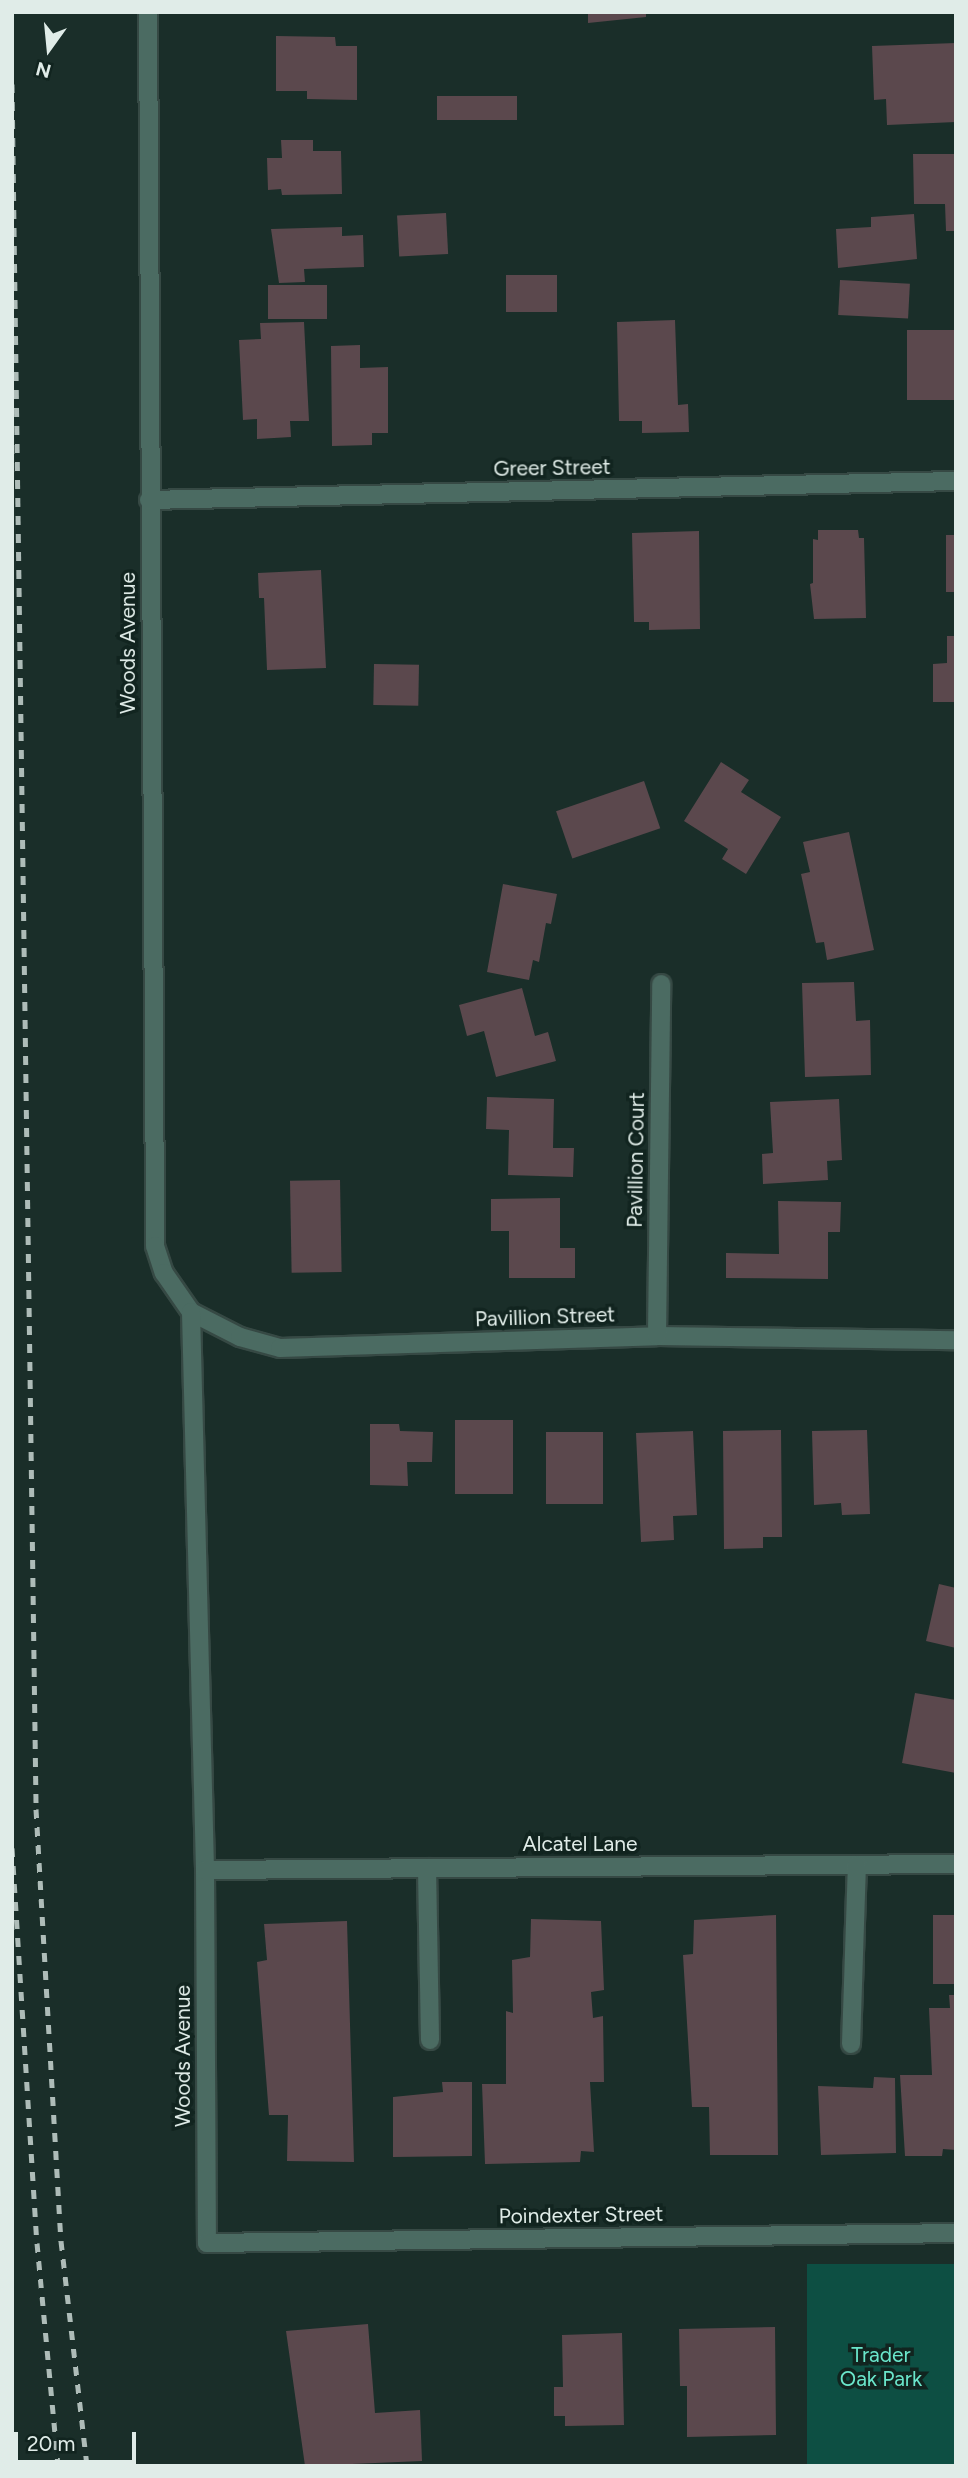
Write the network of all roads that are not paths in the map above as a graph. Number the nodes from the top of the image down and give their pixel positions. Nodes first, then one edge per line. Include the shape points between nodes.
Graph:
1 (148, 12) edge
2 (956, 481) edge
3 (149, 500) junction
4 (661, 984) dead end
5 (164, 1273) joint
6 (191, 1312) junction
7 (657, 1336) junction
8 (956, 1340) edge
9 (956, 1864) edge
10 (857, 1865) junction
11 (427, 1868) junction
12 (205, 1870) junction
13 (429, 2040) dead end
14 (851, 2044) dead end
15 (956, 2233) edge
16 (207, 2242) joint

1 - 3 street, Woods Avenue
2 - 3 street, Greer Street
3 - 5 street, Woods Avenue via 155,1246
4 - 7 street, Pavillion Court
5 - 6 street, Pavillion Street
6 - 7 street, Pavillion Street via 240,1337 281,1348
6 - 12 street, Woods Avenue
7 - 8 street, Pavillion Street
9 - 10 street, Alcatel Lane
10 - 11 street, Alcatel Lane
10 - 14 street
11 - 12 street, Alcatel Lane
11 - 13 street
12 - 16 street, Woods Avenue
15 - 16 street, Poindexter Street

